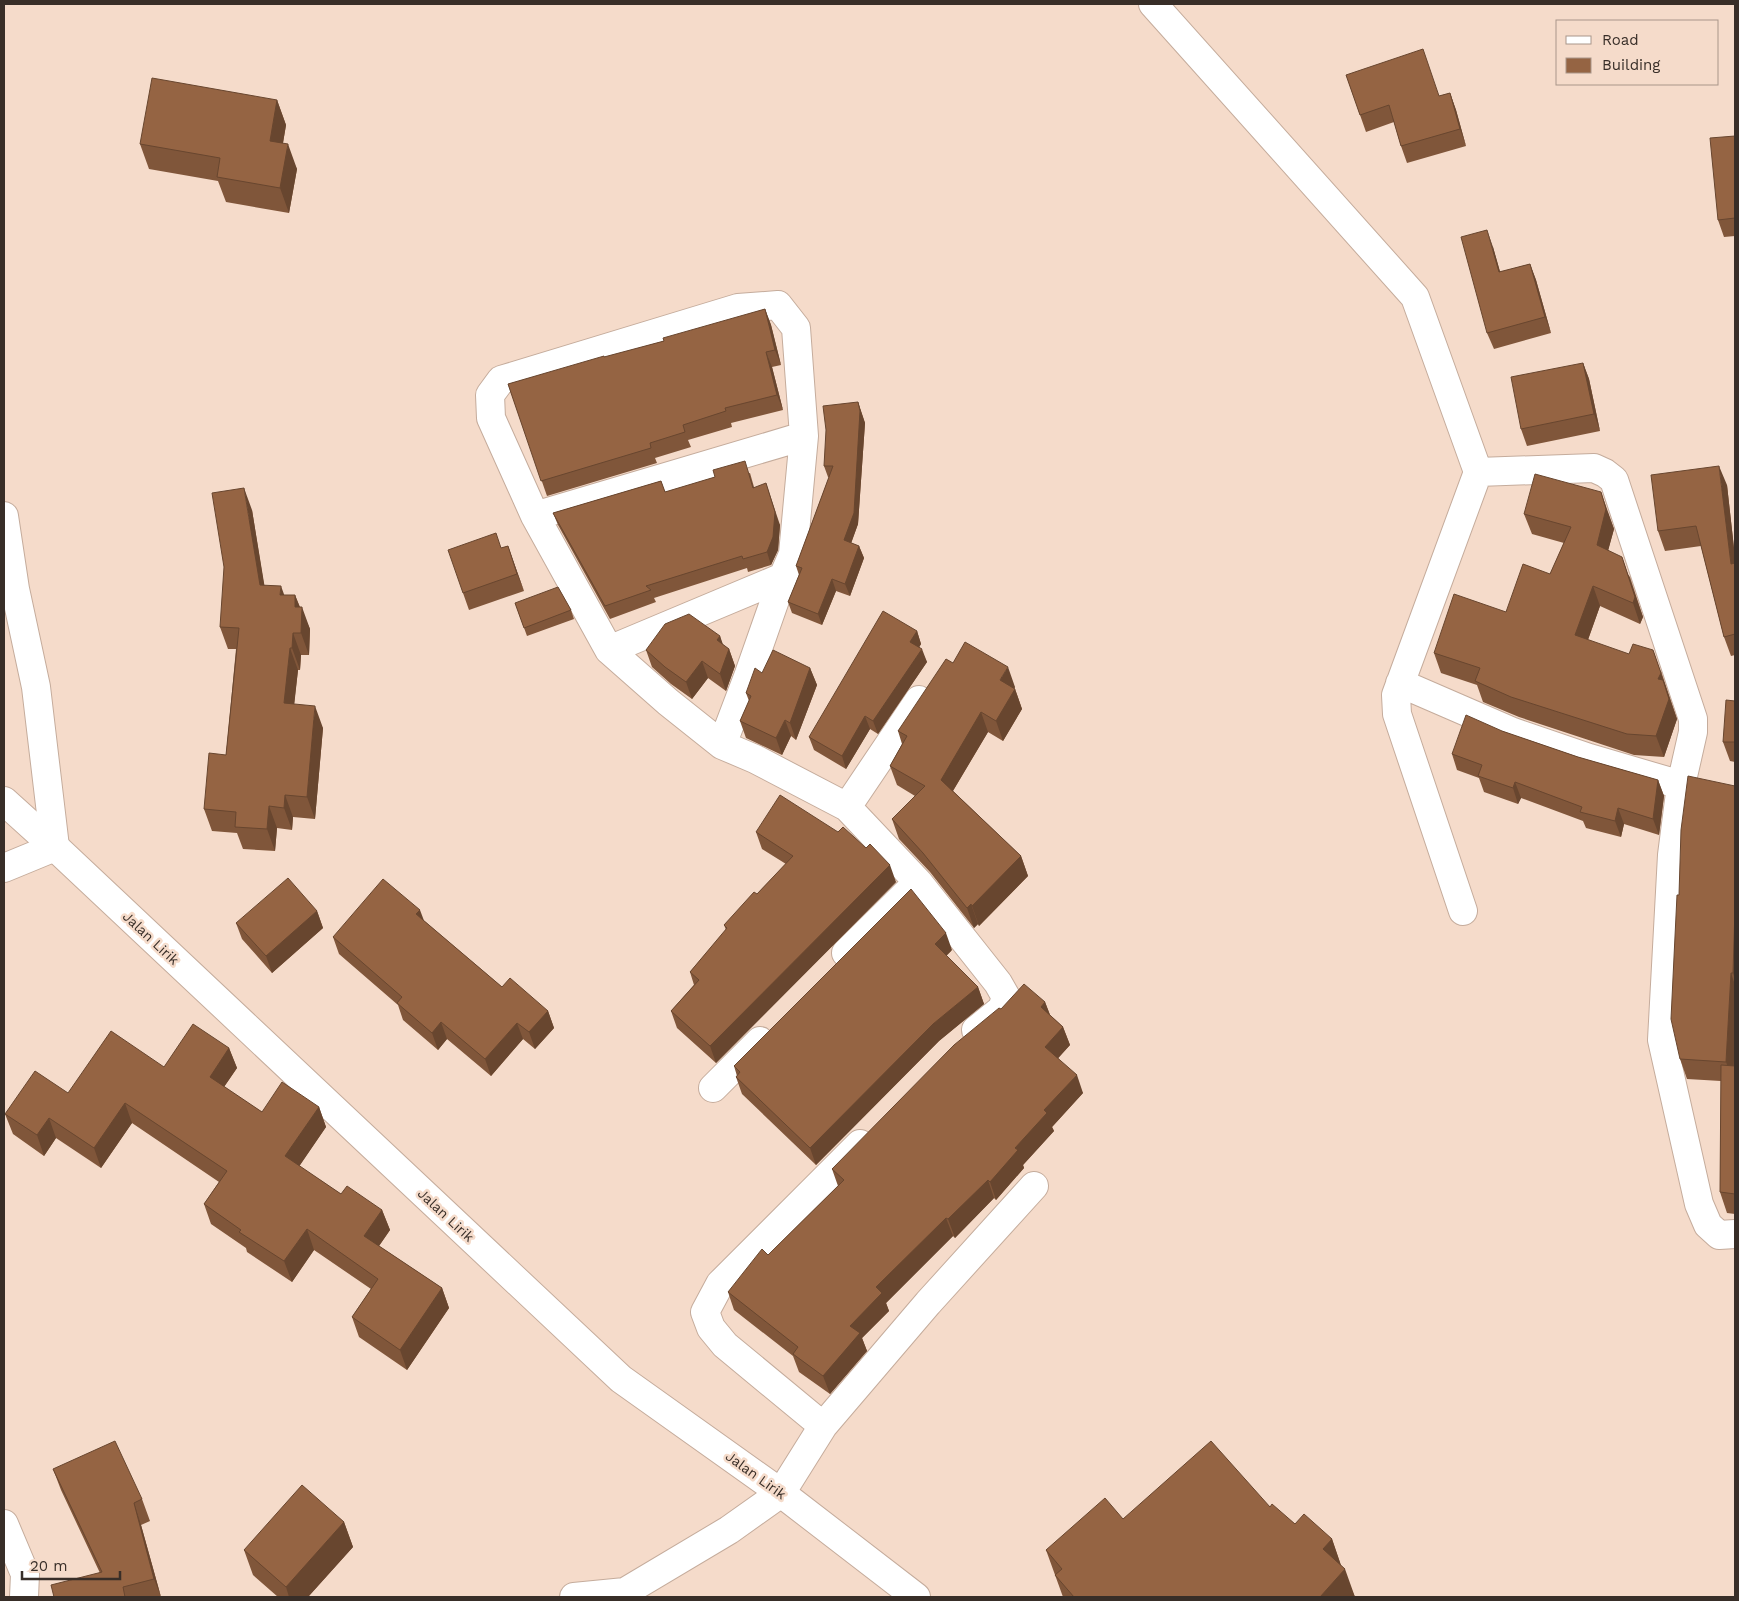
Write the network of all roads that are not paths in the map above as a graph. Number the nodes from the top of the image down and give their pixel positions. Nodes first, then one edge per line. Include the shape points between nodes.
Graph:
1 (1153, 4) edge
2 (804, 436) junction
3 (1478, 472) junction
4 (4, 516) edge
5 (535, 516) junction
6 (783, 577) junction
7 (608, 650) junction
8 (934, 678) edge
9 (1400, 683) junction
10 (722, 745) junction
11 (1680, 785) junction
12 (4, 801) edge
13 (847, 807) junction
14 (55, 847) junction
15 (4, 868) edge
16 (918, 882) junction
17 (1463, 911) dead end
18 (829, 971) edge
19 (774, 1026) edge
20 (958, 1046) edge
21 (713, 1088) dead end
22 (874, 1130) edge
23 (1034, 1186) dead end
24 (1735, 1234) edge
25 (824, 1426) junction
26 (781, 1493) junction
27 (4, 1524) edge
28 (24, 1597) edge
29 (574, 1597) edge
30 (916, 1597) edge

1 - 3 street via 1415,297
2 - 5 street
2 - 5 street via 796,328 778,305 738,308 501,380 490,394 492,418
2 - 6 street via 793,554
3 - 9 street
3 - 11 street via 1594,468 1614,480 1693,719 1693,732
4 - 14 street via 14,589 36,687
5 - 7 street
6 - 7 street
6 - 10 street
7 - 10 street
8 - 13 street
9 - 11 street via 1513,732
9 - 17 street via 1396,695 1397,714
10 - 13 street
11 - 24 street via 1672,855 1662,1040 1699,1204 1708,1225 1719,1235
12 - 14 street, Jalan Lirik
13 - 16 street
14 - 15 street
14 - 26 street, Jalan Lirik via 621,1379
16 - 18 street
16 - 20 street via 1006,997 1002,1009
19 - 21 street
22 - 25 street via 720,1284 705,1312 711,1328 725,1345
23 - 25 street via 928,1303
25 - 26 street
26 - 29 street via 729,1530 625,1592
26 - 30 street, Jalan Lirik
27 - 28 street via 25,1574

